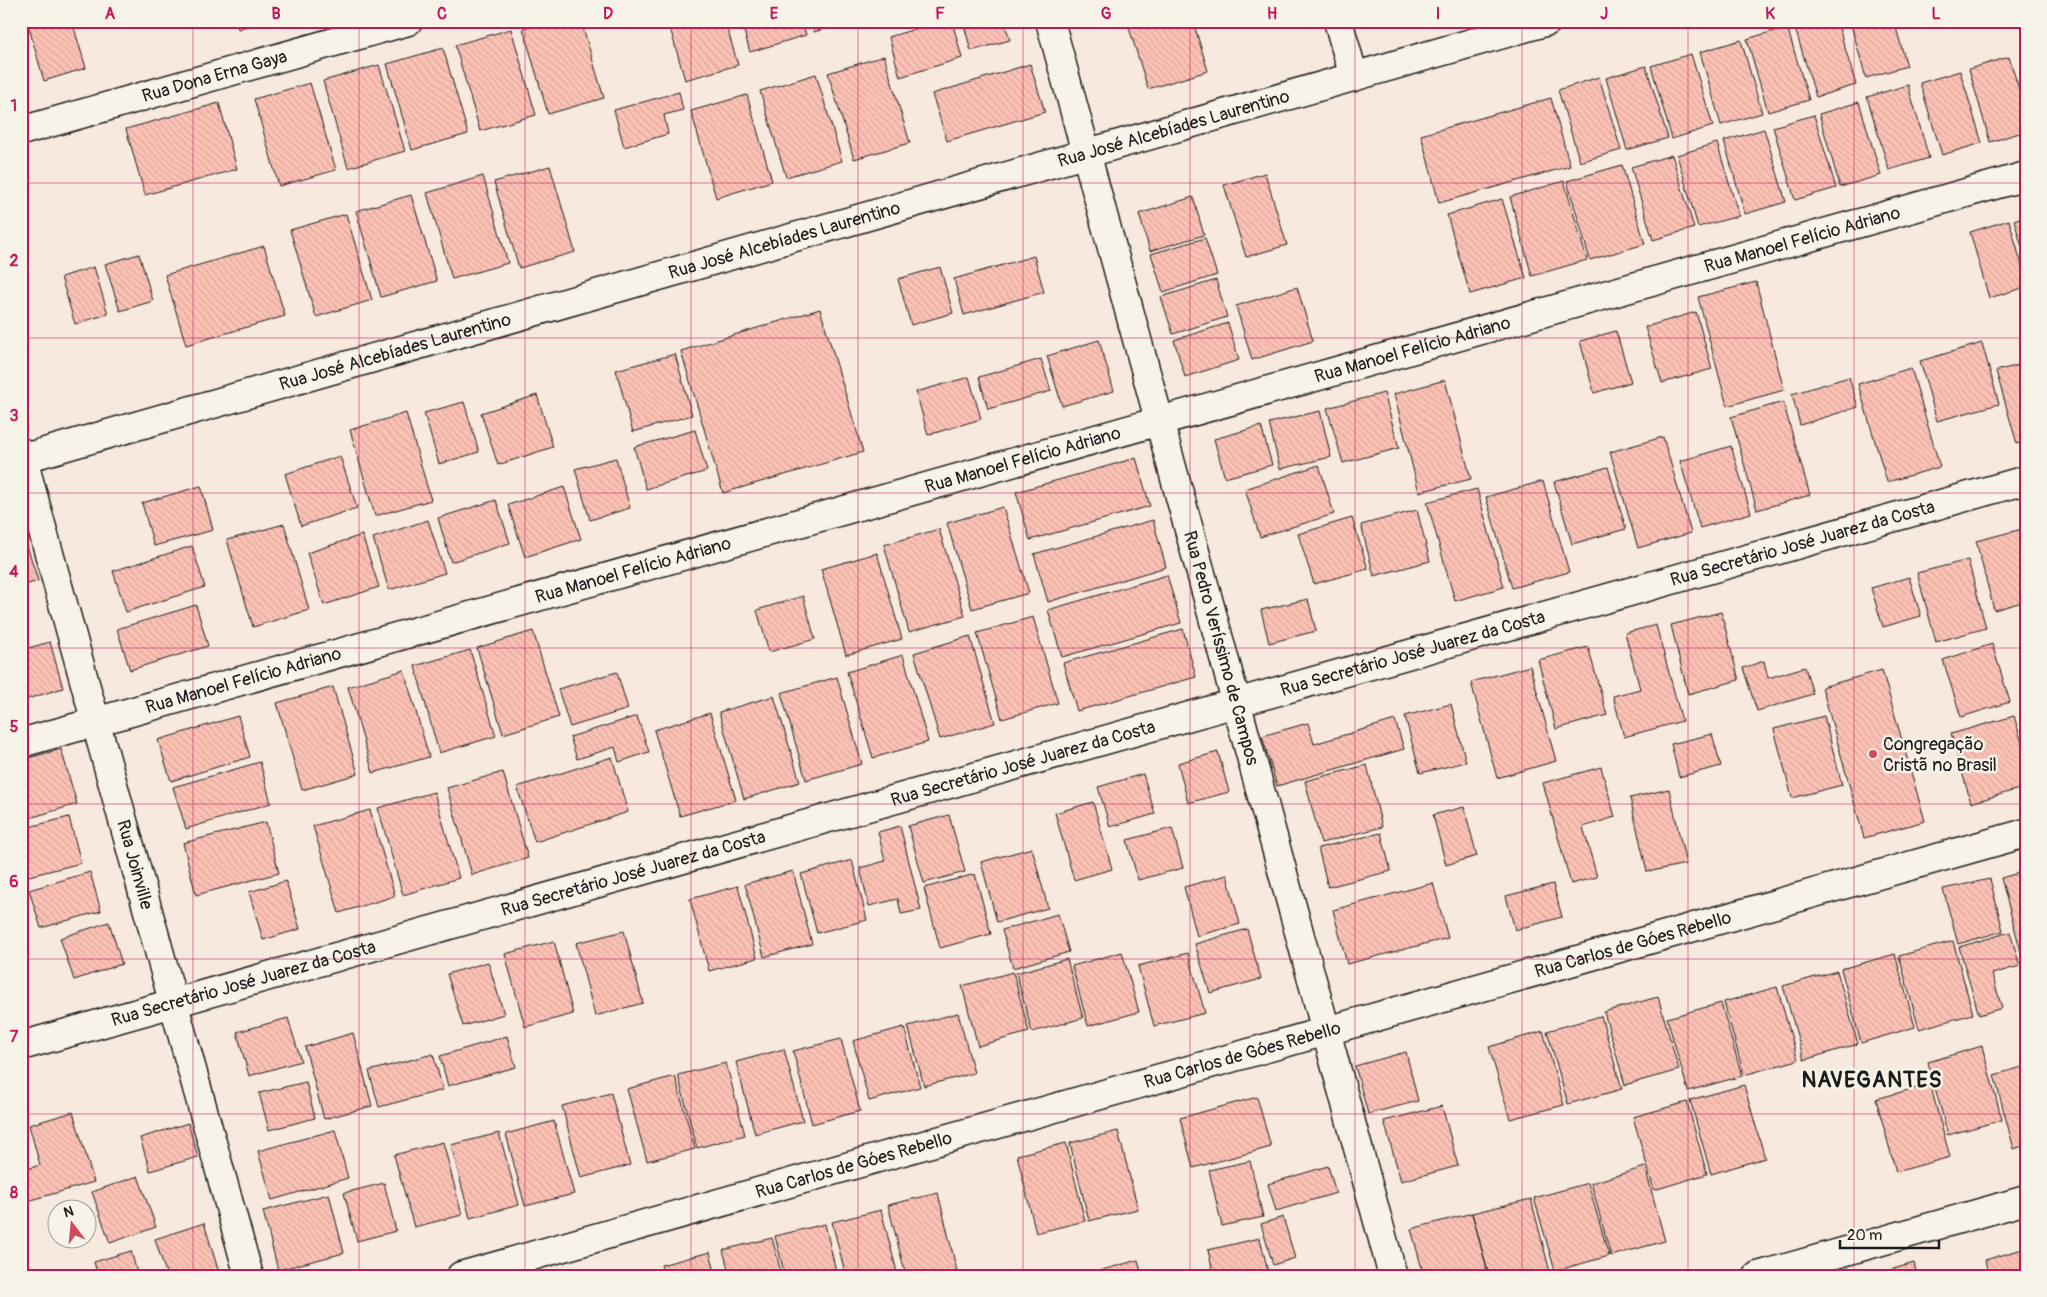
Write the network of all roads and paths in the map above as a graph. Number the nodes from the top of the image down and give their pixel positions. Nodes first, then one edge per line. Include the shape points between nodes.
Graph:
1 (408, 21) edge
2 (1050, 21) edge
3 (1338, 21) edge
4 (1548, 21) edge
5 (1354, 77) junction
6 (21, 131) edge
7 (1086, 154) junction
8 (2026, 176) edge
9 (1159, 421) junction
10 (22, 457) edge
11 (2026, 480) edge
12 (1236, 703) junction
13 (96, 722) junction
14 (21, 743) edge
15 (2026, 833) edge
16 (173, 1003) junction
17 (1326, 1031) junction
18 (21, 1046) edge
19 (2026, 1200) edge
20 (249, 1276) edge
21 (461, 1276) edge
22 (1393, 1276) edge
23 (1758, 1276) edge

1 - 6 street, Rua Dona Erna Gaya
2 - 7 street, Rua Pedro Veríssimo de Campos
3 - 5 street
4 - 5 street, Rua José Alcebíades Laurentino
5 - 7 street, Rua José Alcebíades Laurentino
7 - 9 street, Rua Pedro Veríssimo de Campos
7 - 10 street, Rua José Alcebíades Laurentino
8 - 9 street, Rua Manoel Felício Adriano
9 - 12 street, Rua Pedro Veríssimo de Campos
9 - 13 street, Rua Manoel Felício Adriano
10 - 13 street, Rua Joinville
11 - 12 street, Rua Secretário José Juarez da Costa
12 - 16 street, Rua Secretário José Juarez da Costa
12 - 17 street, Rua Pedro Veríssimo de Campos
13 - 14 street, Rua Manoel Felício Adriano
13 - 16 street, Rua Joinville
15 - 17 street, Rua Carlos de Góes Rebello
16 - 18 street, Rua Secretário José Juarez da Costa
16 - 20 street, Rua Joinville
17 - 21 street, Rua Carlos de Góes Rebello
17 - 22 street, Rua Pedro Veríssimo de Campos
19 - 23 street

